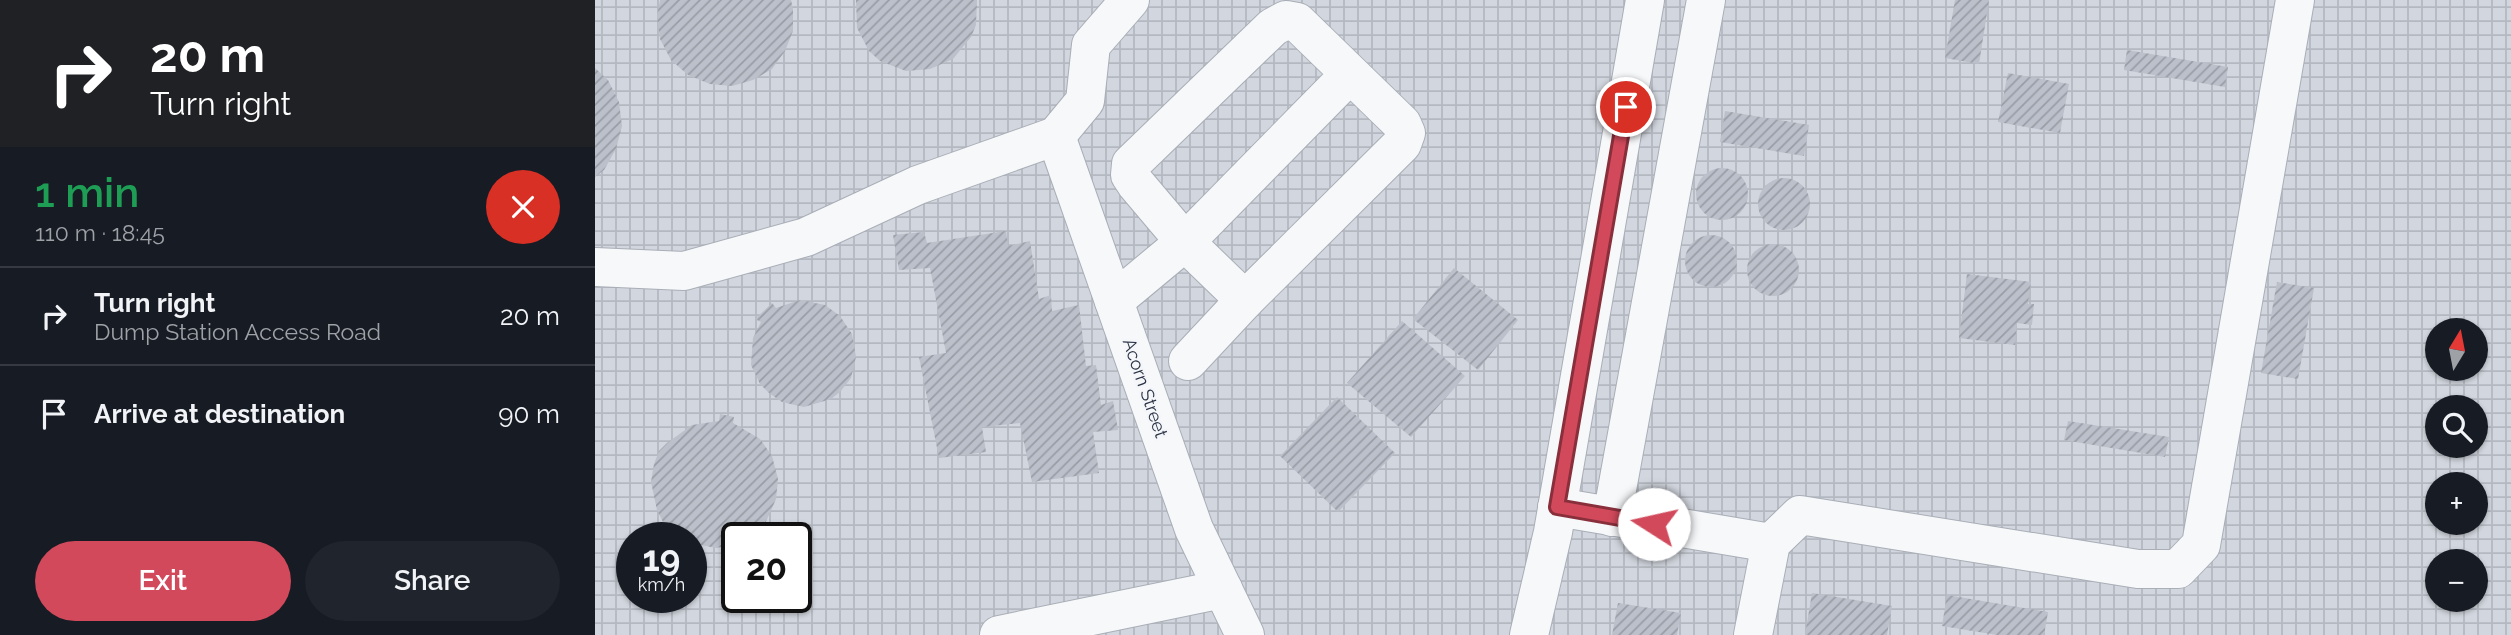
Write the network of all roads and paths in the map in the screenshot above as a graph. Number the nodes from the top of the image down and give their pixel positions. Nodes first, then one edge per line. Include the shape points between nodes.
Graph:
1 (1645, 0) edge
2 (1706, 0) edge
3 (2295, 0) edge
4 (1115, 8) edge
5 (1350, 74) junction
6 (1056, 136) junction
7 (1185, 242) junction
8 (595, 267) edge
9 (1245, 300) junction
10 (1114, 301) junction
11 (1188, 360) dead end
12 (1557, 507) junction
13 (1612, 517) junction
14 (1771, 544) junction
15 (1223, 589) junction
16 (1157, 604) junction
17 (999, 635) edge
18 (1131, 635) edge
19 (1245, 635) edge
20 (1529, 635) edge
21 (1753, 635) edge

1 - 12 street
2 - 13 street
3 - 14 street via 2201,545 2178,569 2138,569 1800,515
4 - 6 street via 1091,45 1084,101
5 - 7 street
5 - 7 street via 1297,22 1286,20 1273,26 1131,164 1130,175 1136,184
5 - 9 street via 1402,124 1406,133 1402,144
6 - 8 street via 918,185 806,237 684,271
6 - 10 street, Acorn Street
7 - 9 street
7 - 10 street
9 - 11 street
10 - 15 street, Acorn Street via 1194,529
12 - 13 street
12 - 20 street
13 - 14 street
14 - 21 street
15 - 16 street
15 - 19 street, Acorn Street
16 - 17 street
16 - 18 street via 1135,620

